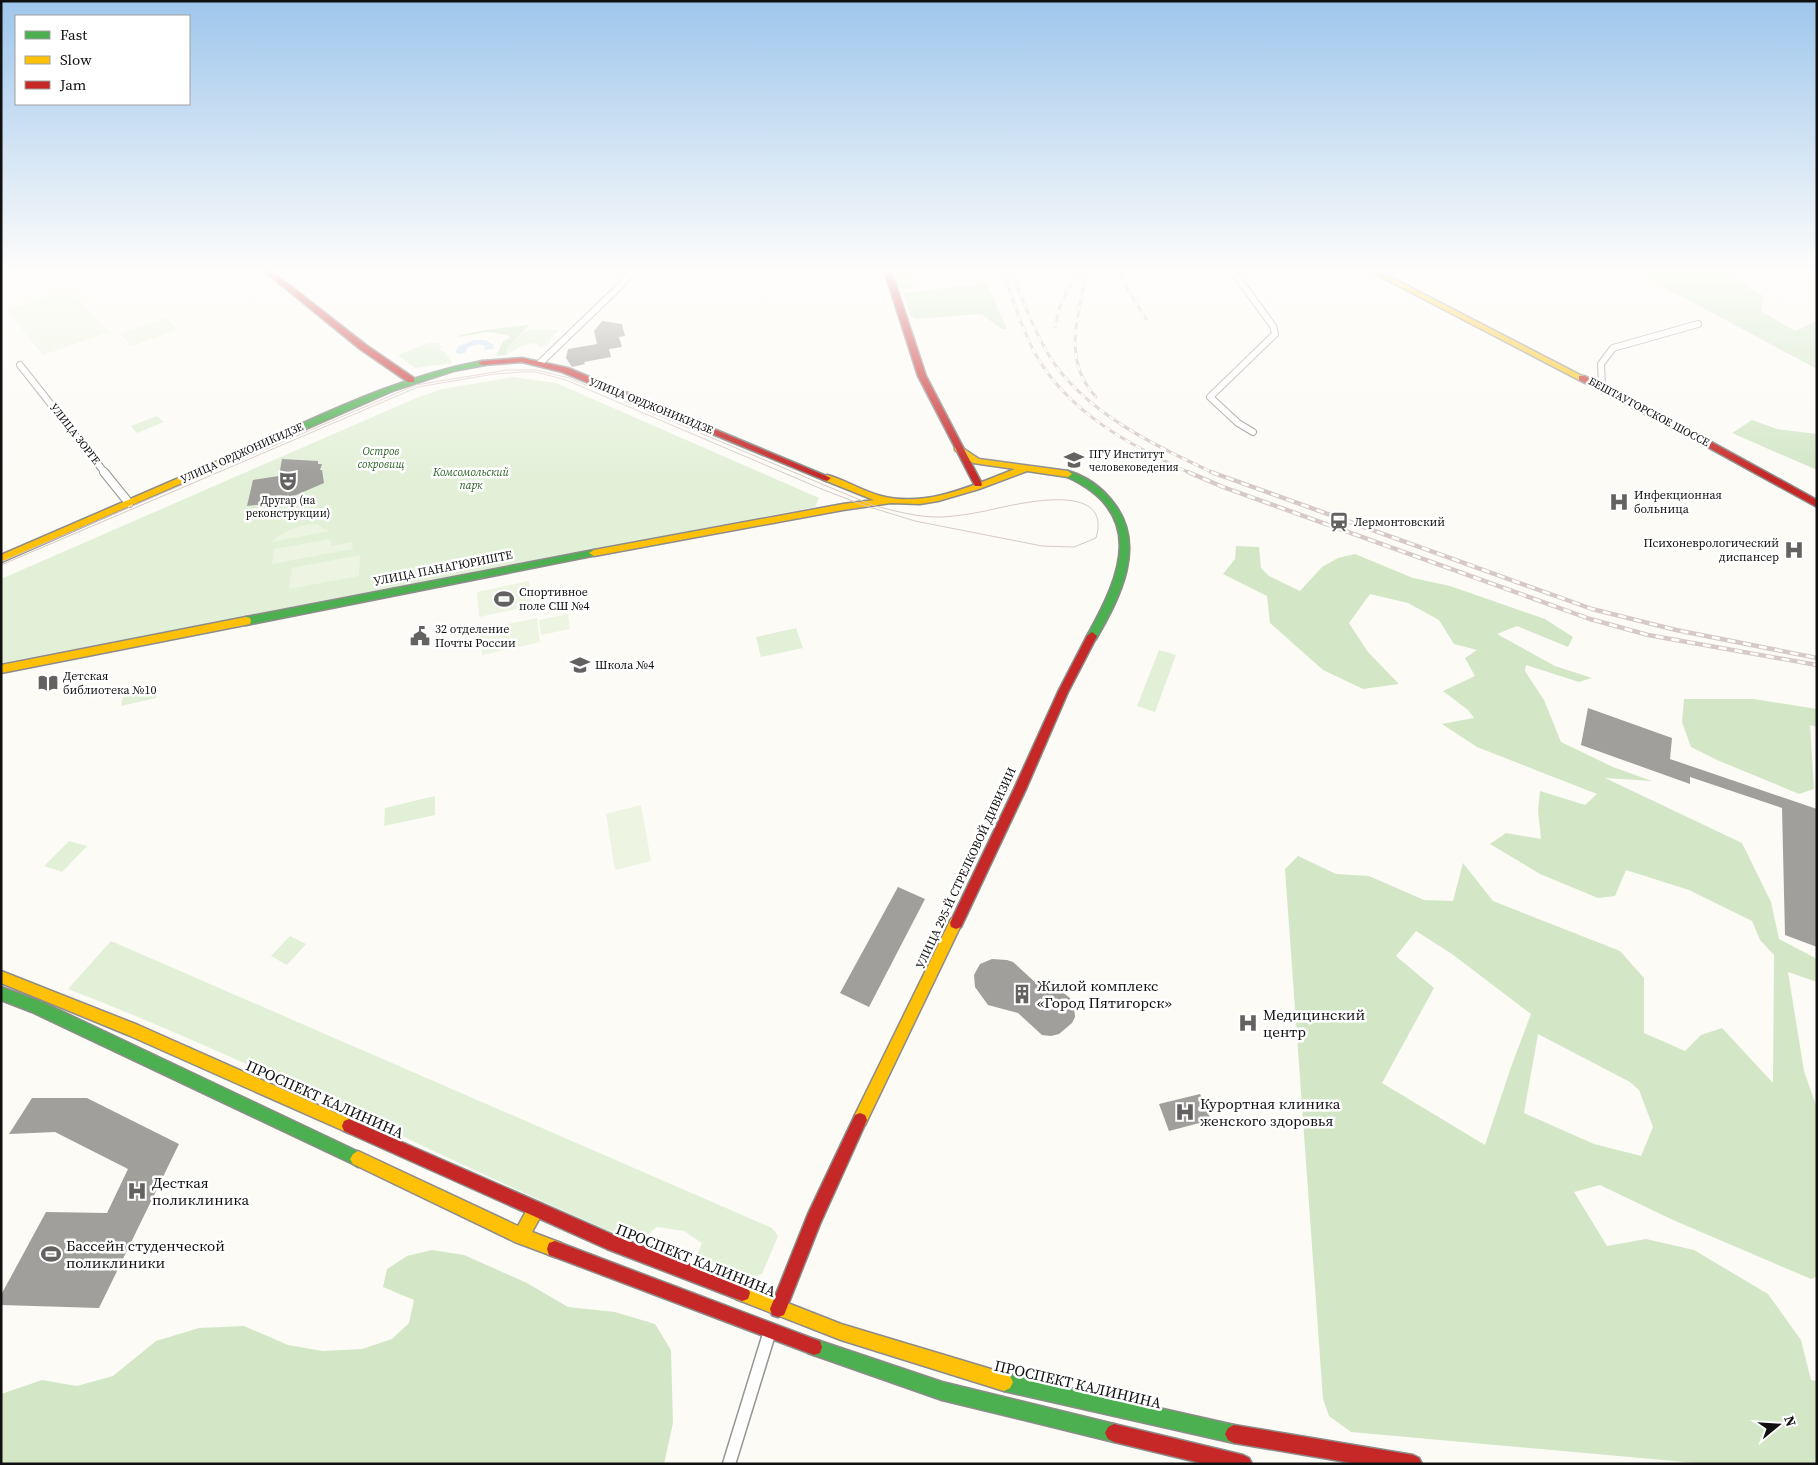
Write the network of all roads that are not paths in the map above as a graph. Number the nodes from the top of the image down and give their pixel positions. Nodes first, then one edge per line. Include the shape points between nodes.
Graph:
1 (352, 338) edge
2 (566, 338) edge
3 (910, 338) edge
4 (1271, 338) edge
5 (1506, 338) edge
6 (1647, 338) edge
7 (540, 363) junction
8 (20, 365) dead end
9 (411, 380) junction
10 (1602, 387) junction
11 (1253, 432) dead end
12 (958, 448) junction
13 (1027, 468) junction
14 (978, 484) junction
15 (891, 501) junction
16 (129, 503) junction
17 (1817, 504) edge
18 (1, 559) edge
19 (1, 669) edge
20 (1, 977) edge
21 (1, 993) edge
22 (536, 1210) junction
23 (522, 1236) junction
24 (778, 1309) junction
25 (770, 1331) junction
26 (729, 1464) edge
27 (1243, 1464) edge
28 (1414, 1464) edge

1 - 9 street
2 - 7 street
3 - 12 street via 922,376
4 - 11 street via 1210,397
5 - 10 street, БЕШТАУГОРСКОЕ ШОССЕ
6 - 10 street via 1613,348 1601,364
7 - 9 street, УЛИЦА ОРДЖОНИКИДЗЕ via 504,361 446,370
7 - 15 street, УЛИЦА ОРДЖОНИКИДЗЕ
8 - 16 street, УЛИЦА ЗОРГЕ
9 - 16 street, УЛИЦА ОРДЖОНИКИДЗЕ
10 - 17 street, БЕШТАУГОРСКОЕ ШОССЕ
12 - 13 street, УЛИЦА 295-Й СТРЕЛКОВОЙ ДИВИЗИИ via 976,461
12 - 14 street
13 - 14 street, УЛИЦА ОРДЖОНИКИДЗЕ
13 - 24 street, УЛИЦА 295-Й СТРЕЛКОВОЙ ДИВИЗИИ via 1075,476 1102,491 1113,504 1123,530 1123,571 820,1204
14 - 15 street, УЛИЦА ОРДЖОНИКИДЗЕ via 929,498
15 - 19 street, УЛИЦА ПАНАГЮРИШТЕ via 576,556
16 - 18 street, УЛИЦА ОРДЖОНИКИДЗЕ
20 - 22 street, ПРОСПЕКТ КАЛИНИНА via 54,996 245,1079
21 - 23 street via 70,1022
22 - 23 street
22 - 24 street, ПРОСПЕКТ КАЛИНИНА
23 - 25 street
24 - 25 street, УЛИЦА 295-Й СТРЕЛКОВОЙ ДИВИЗИИ
24 - 28 street, ПРОСПЕКТ КАЛИНИНА via 859,1338 1025,1388 1246,1437
25 - 26 street
25 - 27 street via 873,1370 942,1391

